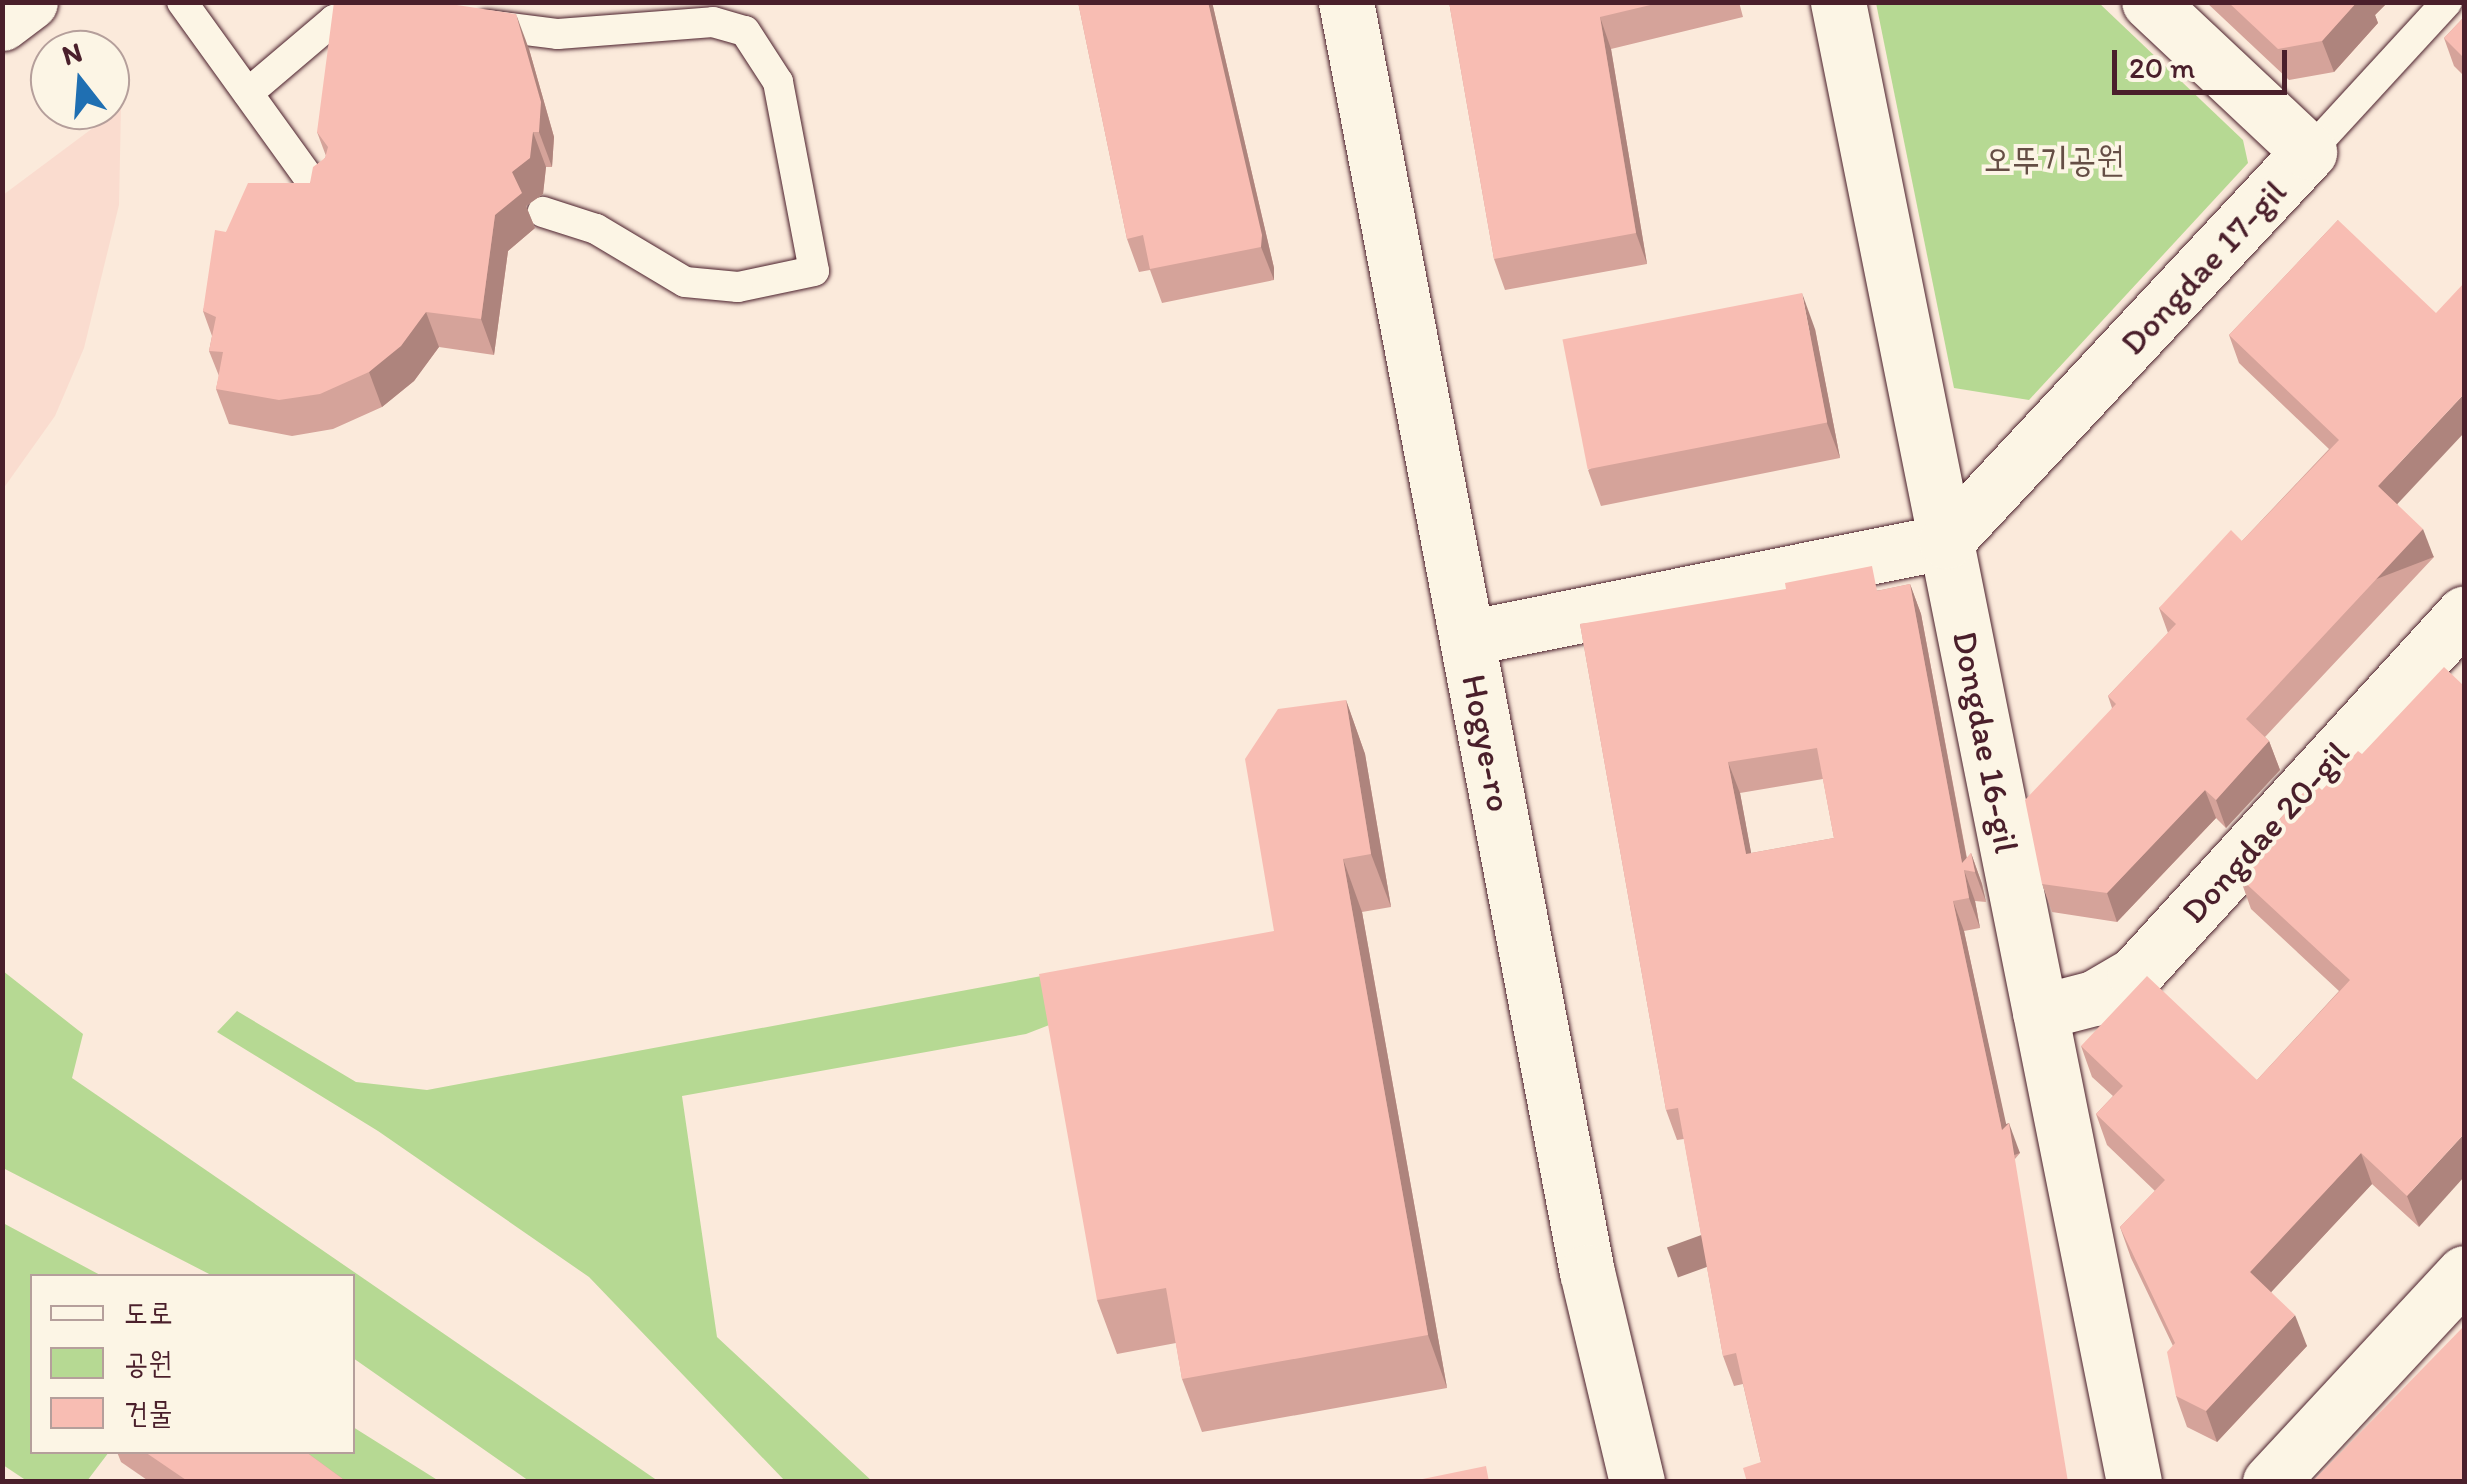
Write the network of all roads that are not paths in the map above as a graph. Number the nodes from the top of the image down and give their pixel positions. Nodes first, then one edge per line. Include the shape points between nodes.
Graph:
1 (30, 2) edge
2 (182, 2) edge
3 (1346, 2) edge
4 (1838, 2) edge
5 (2149, 2) edge
6 (2447, 2) edge
7 (402, 10) edge
8 (461, 20) edge
9 (2, 23) edge
10 (248, 93) junction
11 (2309, 152) junction
12 (322, 184) edge
13 (543, 212) dead end
14 (1946, 541) junction
15 (2464, 614) edge
16 (1467, 638) junction
17 (2040, 1012) junction
18 (2464, 1273) edge
19 (1637, 1482) edge
20 (2134, 1482) edge
21 (2270, 1482) edge

1 - 9 street
2 - 10 lane
3 - 16 street, Hogye-ro
4 - 14 street, Dongdae 16-gil
5 - 11 street, Dongdae 17-gil
6 - 11 lane
7 - 10 lane via 373,8 334,20
8 - 13 lane via 558,34 713,22 746,31 778,82 814,271 738,287 684,282 596,229
10 - 12 lane via 308,177
11 - 14 street, Dongdae 17-gil
14 - 16 street
14 - 17 street, Dongdae 16-gil
15 - 17 street, Dongdae 20-gil via 2135,974 2094,998
16 - 19 street, Hogye-ro via 1587,1272
17 - 20 street, Dongdae 16-gil
18 - 21 street

